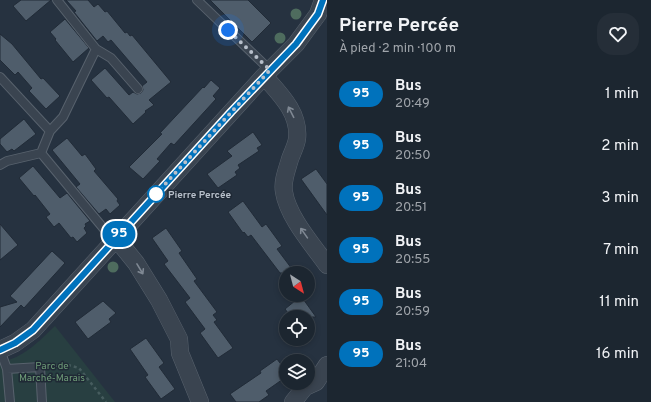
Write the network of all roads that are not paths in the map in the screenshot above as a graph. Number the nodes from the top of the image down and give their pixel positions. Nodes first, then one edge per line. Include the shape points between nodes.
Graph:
1 (56, 0) edge
2 (197, 0) edge
3 (323, 0) edge
4 (96, 49) junction
5 (267, 73) junction
6 (0, 77) edge
7 (138, 89) dead end
8 (50, 131) junction
9 (41, 153) junction
10 (0, 165) edge
11 (114, 240) junction
12 (327, 265) edge
13 (0, 350) edge
14 (327, 365) edge
15 (7, 369) junction
16 (10, 402) edge
17 (42, 402) edge
18 (200, 402) edge
19 (293, 402) edge

1 - 4 lane
2 - 5 lane
3 - 5 street via 318,14 296,44
4 - 7 lane via 111,58
4 - 8 lane via 63,118
5 - 11 street
12 -> 5 street via 286,204 284,178 297,141 297,129 289,106
6 - 8 lane
8 - 9 lane
9 - 10 lane
9 - 11 lane
11 - 13 street via 33,330
11 -> 18 street via 136,262 162,306 179,339 180,353
13 - 15 lane
14 - 19 street via 316,382 305,387
15 - 16 lane
15 - 17 lane via 40,367

